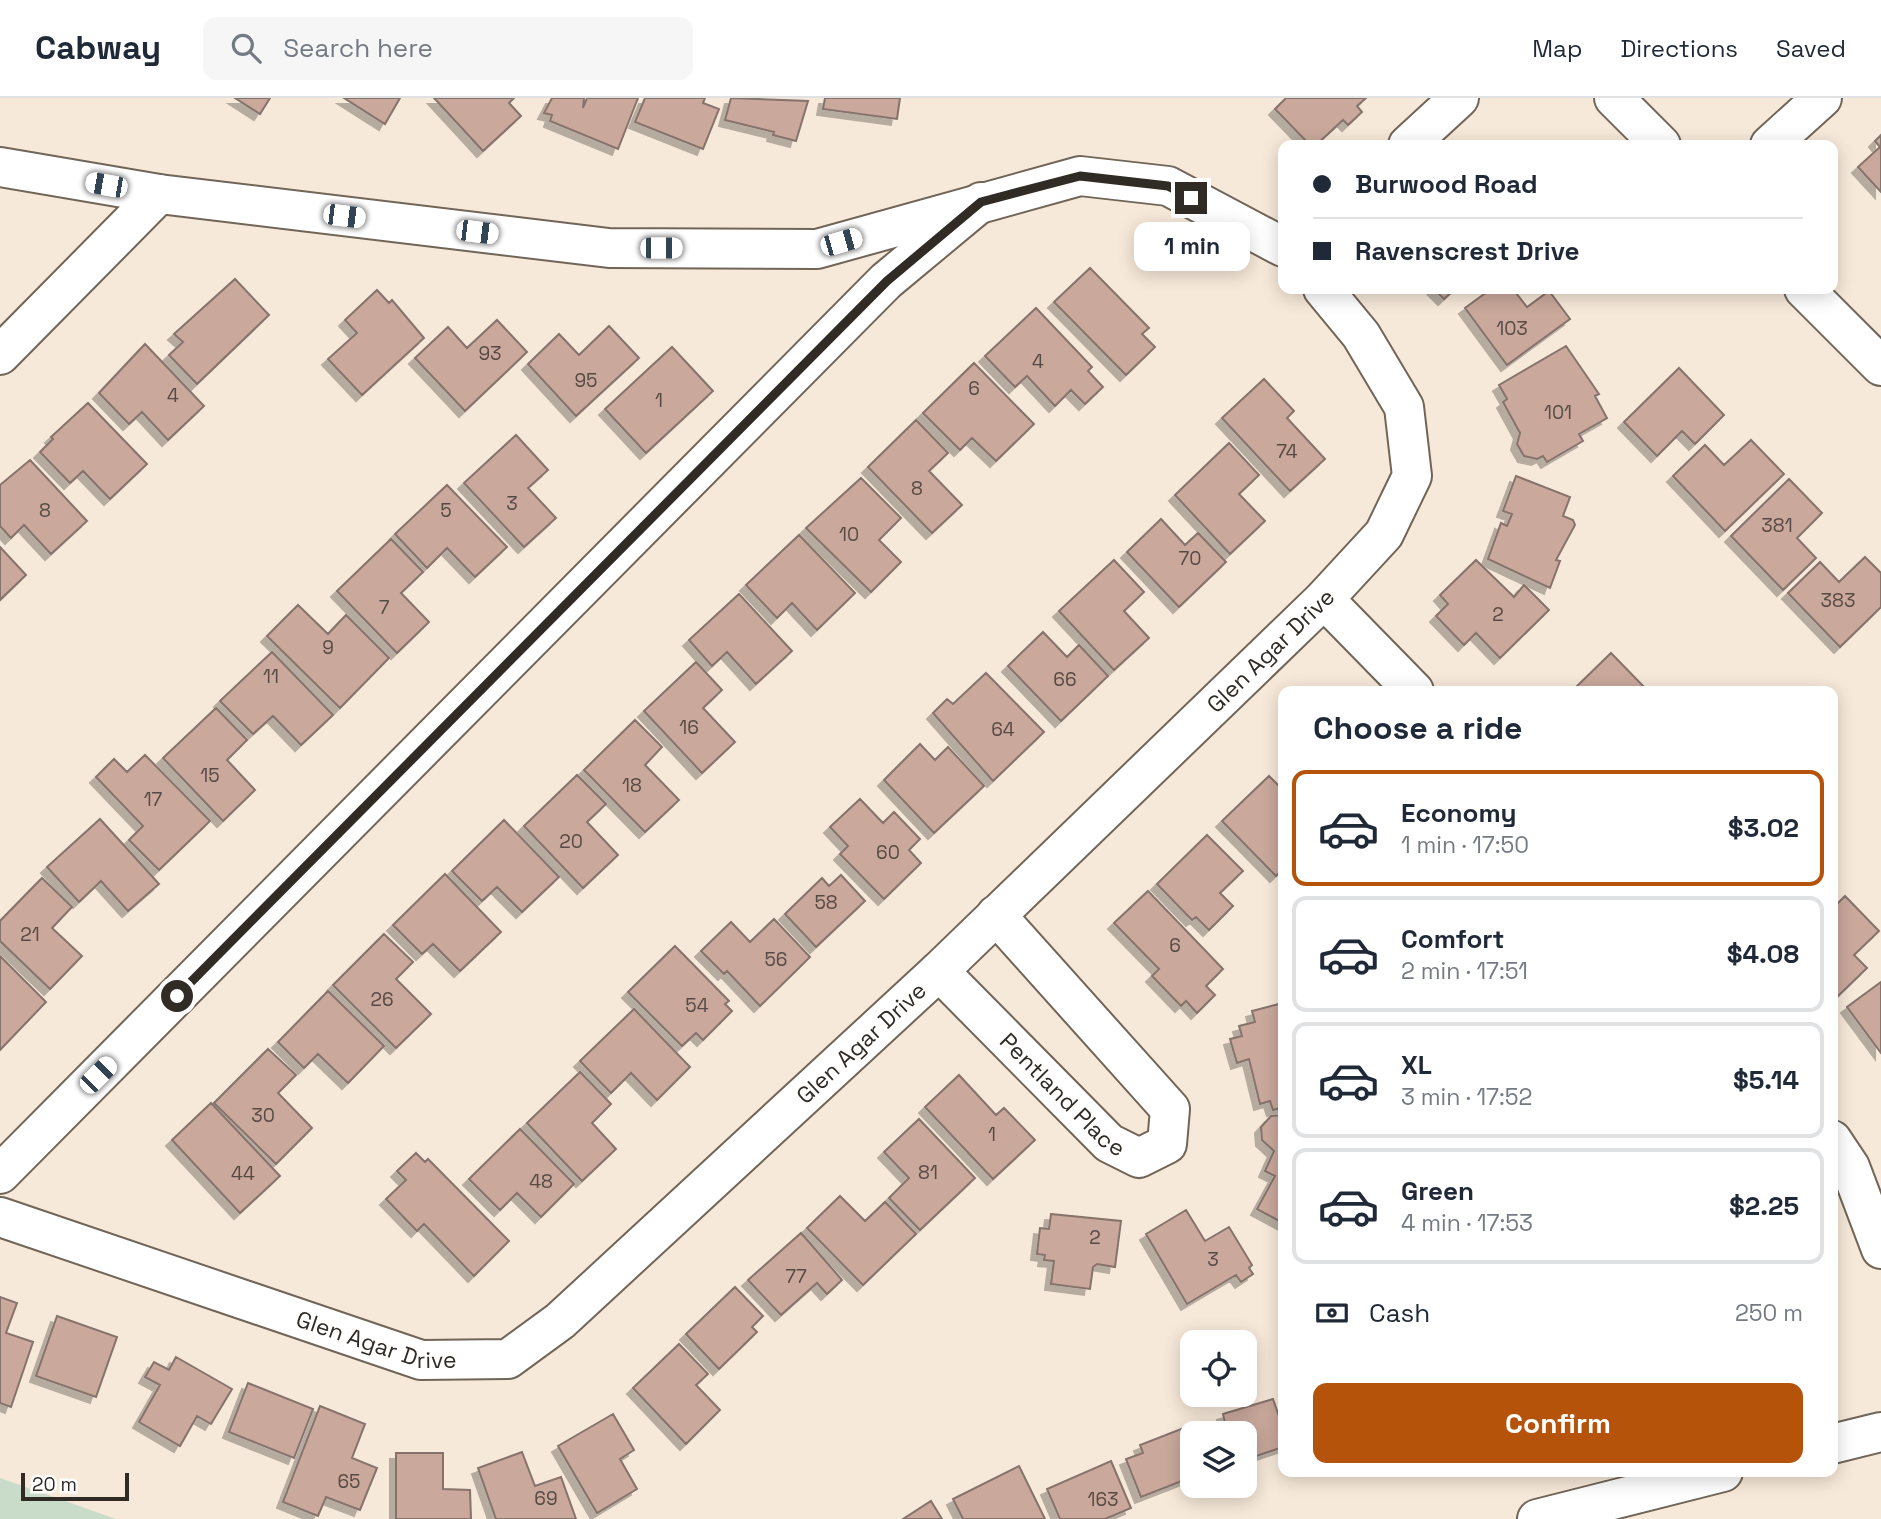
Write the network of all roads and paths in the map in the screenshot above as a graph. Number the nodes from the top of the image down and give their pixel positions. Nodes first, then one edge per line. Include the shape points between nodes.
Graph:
1 (1459, 98) edge
2 (1614, 98) edge
3 (1822, 98) edge
4 (1413, 140) edge
5 (1656, 140) edge
6 (1776, 140) edge
7 (0, 167) edge
8 (159, 194) junction
9 (981, 202) junction
10 (1278, 244) edge
11 (1327, 294) edge
12 (1809, 294) edge
13 (0, 355) edge
14 (1881, 366) edge
15 (1324, 599) junction
16 (1409, 686) edge
17 (996, 915) junction
18 (939, 971) junction
19 (1838, 1149) edge
20 (0, 1174) edge
21 (0, 1217) edge
22 (1881, 1249) edge
23 (1881, 1432) edge
24 (1838, 1443) edge
25 (1704, 1477) edge
26 (1560, 1516) edge

1 - 4 street
2 - 5 street
3 - 6 street
7 - 8 street
8 - 9 street via 609,248 817,249
8 - 13 street
9 - 10 street via 1080,176 1168,186
9 - 20 street via 877,291
11 - 15 street, Glen Agar Drive via 1361,335 1404,407 1412,476 1384,534
12 - 14 street
15 - 16 street
15 - 17 street, Glen Agar Drive
17 - 18 street, Glen Agar Drive
17 - 18 street, Pentland Place via 1170,1109 1167,1144 1139,1158 1109,1143
18 - 21 street, Glen Agar Drive via 560,1321 508,1359 421,1360
19 - 22 street via 1850,1167
23 - 24 street
25 - 26 street

